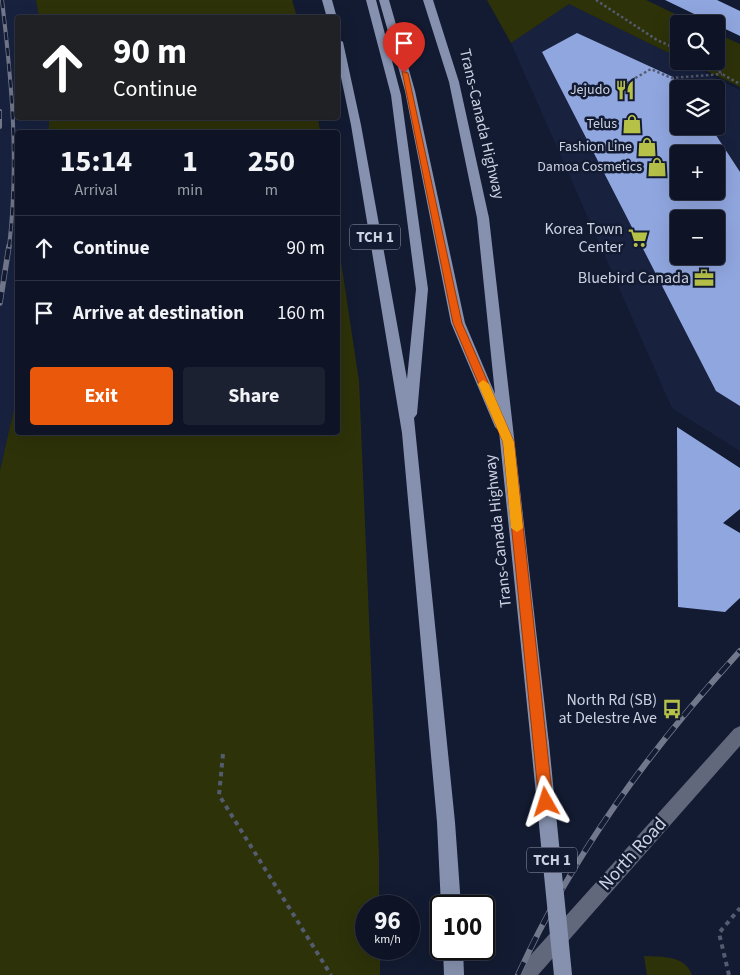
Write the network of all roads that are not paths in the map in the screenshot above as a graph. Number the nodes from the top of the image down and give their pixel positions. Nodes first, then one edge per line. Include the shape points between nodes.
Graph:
1 (327, 0) edge
2 (371, 0) edge
3 (384, 0) edge
4 (428, 0) edge
5 (331, 15) edge
6 (340, 51) edge
7 (409, 433) junction
8 (508, 442) junction
9 (740, 734) edge
10 (450, 895) edge
11 (453, 960) edge
12 (454, 975) edge
13 (526, 975) edge
14 (564, 975) edge

1 - 5 highway
2 - 7 highway via 396,95 422,289
3 - 8 highway via 410,91 458,323
4 - 8 highway, Trans-Canada Highway / TCH 1 via 454,82 483,218
6 - 7 highway, TCH 1 via 356,125
7 - 10 highway, TCH 1
8 - 14 highway, Trans-Canada Highway / TCH 1, bridge
9 - 13 main road, North Road
11 - 12 highway

